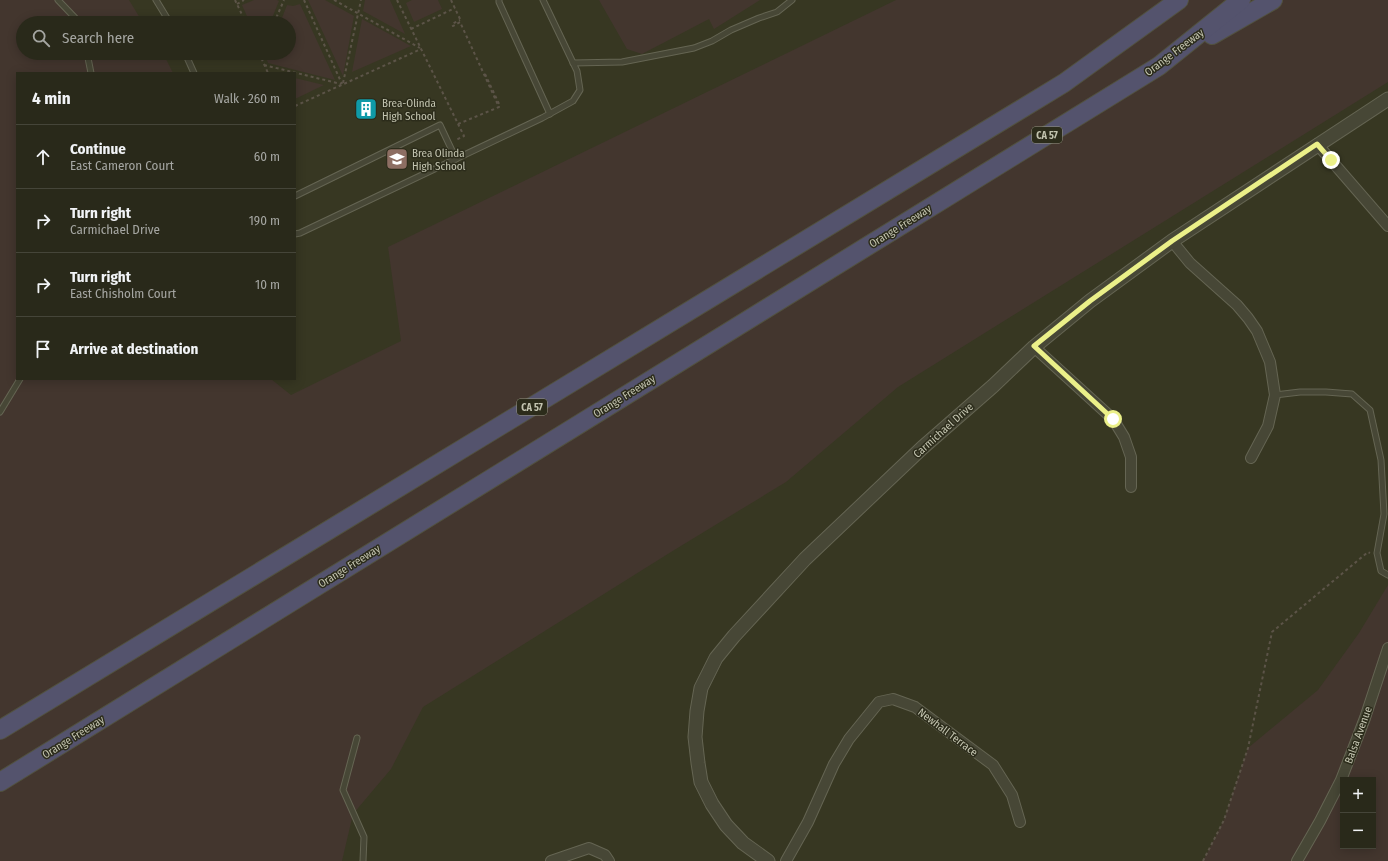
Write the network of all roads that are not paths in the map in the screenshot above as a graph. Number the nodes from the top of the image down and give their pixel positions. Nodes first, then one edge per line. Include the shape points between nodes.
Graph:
1 (58, 0) edge
2 (156, 0) edge
3 (499, 0) edge
4 (544, 0) edge
5 (792, 0) edge
6 (1160, 0) edge
7 (1179, 0) edge
8 (1241, 0) edge
9 (1273, 0) edge
10 (73, 16) edge
11 (166, 16) edge
12 (88, 60) edge
13 (188, 60) edge
14 (573, 63) junction
15 (1159, 66) junction
16 (91, 72) edge
17 (194, 72) edge
18 (1064, 83) junction
19 (1388, 99) edge
20 (550, 114) junction
21 (1317, 144) junction
22 (456, 159) junction
23 (296, 196) edge
24 (1388, 226) edge
25 (296, 234) edge
26 (1172, 241) junction
27 (1034, 346) junction
28 (19, 380) edge
29 (1275, 395) junction
30 (0, 412) edge
31 (1251, 458) dead end
32 (1130, 487) dead end
33 (1388, 575) edge
34 (1388, 648) edge
35 (0, 730) edge
36 (357, 738) dead end
37 (0, 782) edge
38 (1020, 822) dead end
39 (363, 861) edge
40 (551, 861) edge
41 (609, 861) edge
42 (768, 861) edge
43 (786, 861) edge
44 (1297, 861) edge

1 - 10 lane
2 - 11 lane
3 - 20 lane
4 - 14 lane
5 - 14 lane via 777,12 694,48 622,62
6 - 18 highway
7 - 18 highway, CA 57
8 - 15 highway, Orange Freeway / CA 57
9 - 15 highway
12 - 16 lane
13 - 17 lane
14 - 20 lane via 580,90 573,101
15 - 37 highway, Orange Freeway / CA 57
18 - 35 highway, CA 57
19 - 21 street, Carmichael Drive
20 - 22 lane
21 - 24 street
21 - 26 street, Carmichael Drive
22 - 23 lane via 440,125
22 - 25 lane
26 - 27 street, Carmichael Drive
26 - 29 street via 1190,263 1237,306 1257,331 1270,362
27 - 32 street via 1113,419 1124,437 1131,457
27 - 42 street, Carmichael Drive via 805,559 734,636 707,674 701,688 695,737 701,782 726,825 743,843
28 - 30 lane
29 - 31 street via 1268,426
29 - 33 lane via 1300,392 1352,394 1370,410 1381,460 1384,514 1377,553 1381,571
34 - 44 street, Balsa Avenue via 1341,780
36 - 39 lane via 342,790 364,838
38 - 43 street, Newhall Terrace via 1012,795 993,765 915,707 893,699 879,702 850,739 834,764 808,822
40 - 41 street via 589,848 605,855

